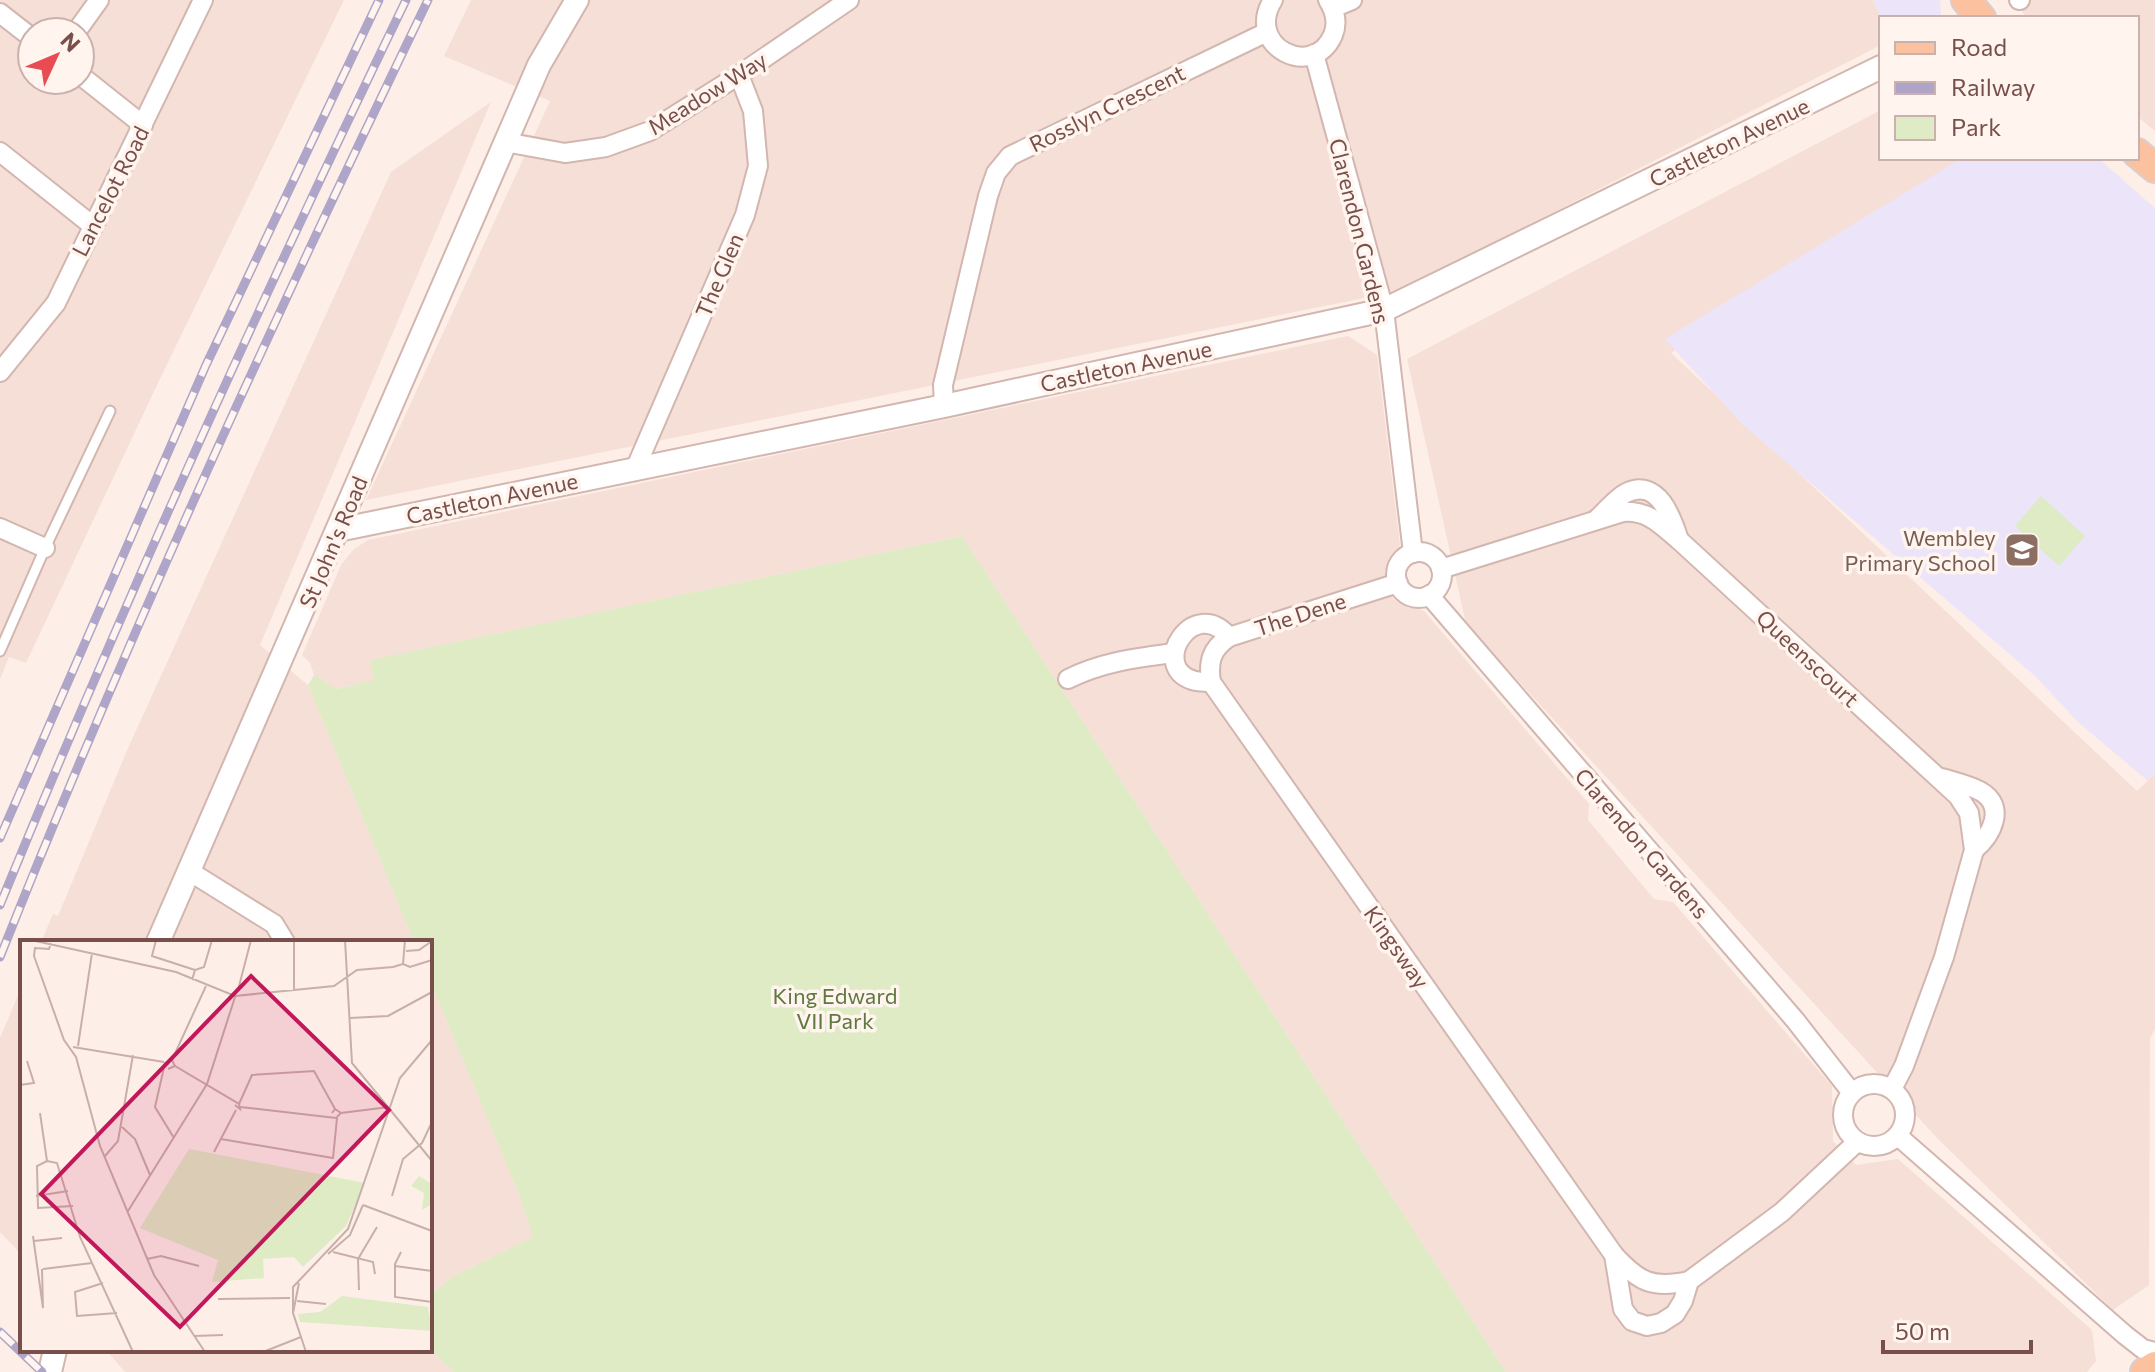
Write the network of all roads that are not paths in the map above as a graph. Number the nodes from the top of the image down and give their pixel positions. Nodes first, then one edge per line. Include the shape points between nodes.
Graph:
1 (203, 0) edge
2 (577, 0) edge
3 (849, 0) edge
4 (1273, 0) edge
5 (1352, 0) edge
6 (1331, 4) edge
7 (0, 13) edge
8 (16, 26) edge
9 (1267, 32) junction
10 (1314, 54) junction
11 (1876, 70) edge
12 (739, 75) junction
13 (96, 88) edge
14 (143, 125) junction
15 (505, 142) junction
16 (0, 152) edge
17 (2139, 155) edge
18 (2155, 168) edge
19 (93, 226) junction
20 (1384, 310) junction
21 (0, 372) edge
22 (944, 406) junction
23 (110, 411) dead end
24 (636, 467) junction
25 (0, 528) edge
26 (338, 530) junction
27 (45, 548) junction
28 (1413, 553) junction
29 (1441, 569) junction
30 (1398, 583) junction
31 (1429, 595) junction
32 (1229, 637) junction
33 (0, 651) edge
34 (1173, 653) junction
35 (1068, 679) dead end
36 (1211, 682) junction
37 (1937, 777) junction
38 (1974, 850) junction
39 (189, 871) junction
40 (159, 940) edge
41 (284, 940) edge
42 (1892, 1089) junction
43 (1852, 1093) junction
44 (1898, 1136) junction
45 (1857, 1142) junction
46 (1614, 1255) junction
47 (1689, 1281) junction
48 (55, 1352) edge
49 (2155, 1352) edge
50 (2155, 1366) edge
51 (50, 1372) edge
52 (2145, 1372) edge

1 - 14 street, Lancelot Road
2 - 15 street, St John's Road via 539,65
3 - 12 street, Meadow Way
4 - 9 street via 1265,19
5 - 6 street
6 - 10 street via 1335,32
7 - 8 street
9 - 10 street via 1290,55
9 - 22 street, Rosslyn Crescent via 1010,156 996,173 988,196 943,385
10 - 20 street, Clarendon Gardens
11 - 20 street, Castleton Avenue
12 - 15 street, Meadow Way via 650,131 606,147 565,153
12 - 24 street, The Glen via 753,111 758,166 748,202
13 - 14 street
14 - 19 street, Lancelot Road
15 - 26 street, St John's Road
16 - 19 street
17 - 18 main road
19 - 21 street, Lancelot Road via 56,303
20 - 22 street, Castleton Avenue
20 - 28 street, Clarendon Gardens
22 - 24 street, Castleton Avenue
23 - 27 lane
24 - 26 street, Castleton Avenue
25 - 27 street
26 - 39 street, St John's Road
27 - 33 lane
28 - 29 street via 1428,554
28 - 30 street via 1397,567
29 - 31 street via 1439,585
29 - 37 street, Queenscourt via 1623,512 1647,514
30 - 31 street via 1411,596
30 - 32 street, The Dene
31 - 43 street, Clarendon Gardens
32 - 34 street, The Dene via 1222,629 1194,625 1180,636
32 - 36 street via 1217,645 1208,663
34 - 35 street via 1112,662
34 - 36 street via 1177,667 1190,680
36 - 46 street, Kingsway
37 - 38 street, Queenscourt via 1969,813
37 - 38 street, Queenscourt via 1984,793 1995,807 1994,824
38 - 42 street, Queenscourt via 1944,957
39 - 40 street, St John's Road
39 - 41 street via 274,924
42 - 43 street via 1872,1084
42 - 44 street via 1904,1107
43 - 45 street via 1845,1102 1844,1124
44 - 45 street via 1879,1147
44 - 49 street via 2125,1335
45 - 47 street, Kingsway via 1782,1212
46 - 47 street, Kingsway via 1635,1277 1657,1284
46 - 47 street, Kingsway via 1623,1309 1632,1321 1647,1326 1675,1314
48 - 51 street
50 - 52 main road

